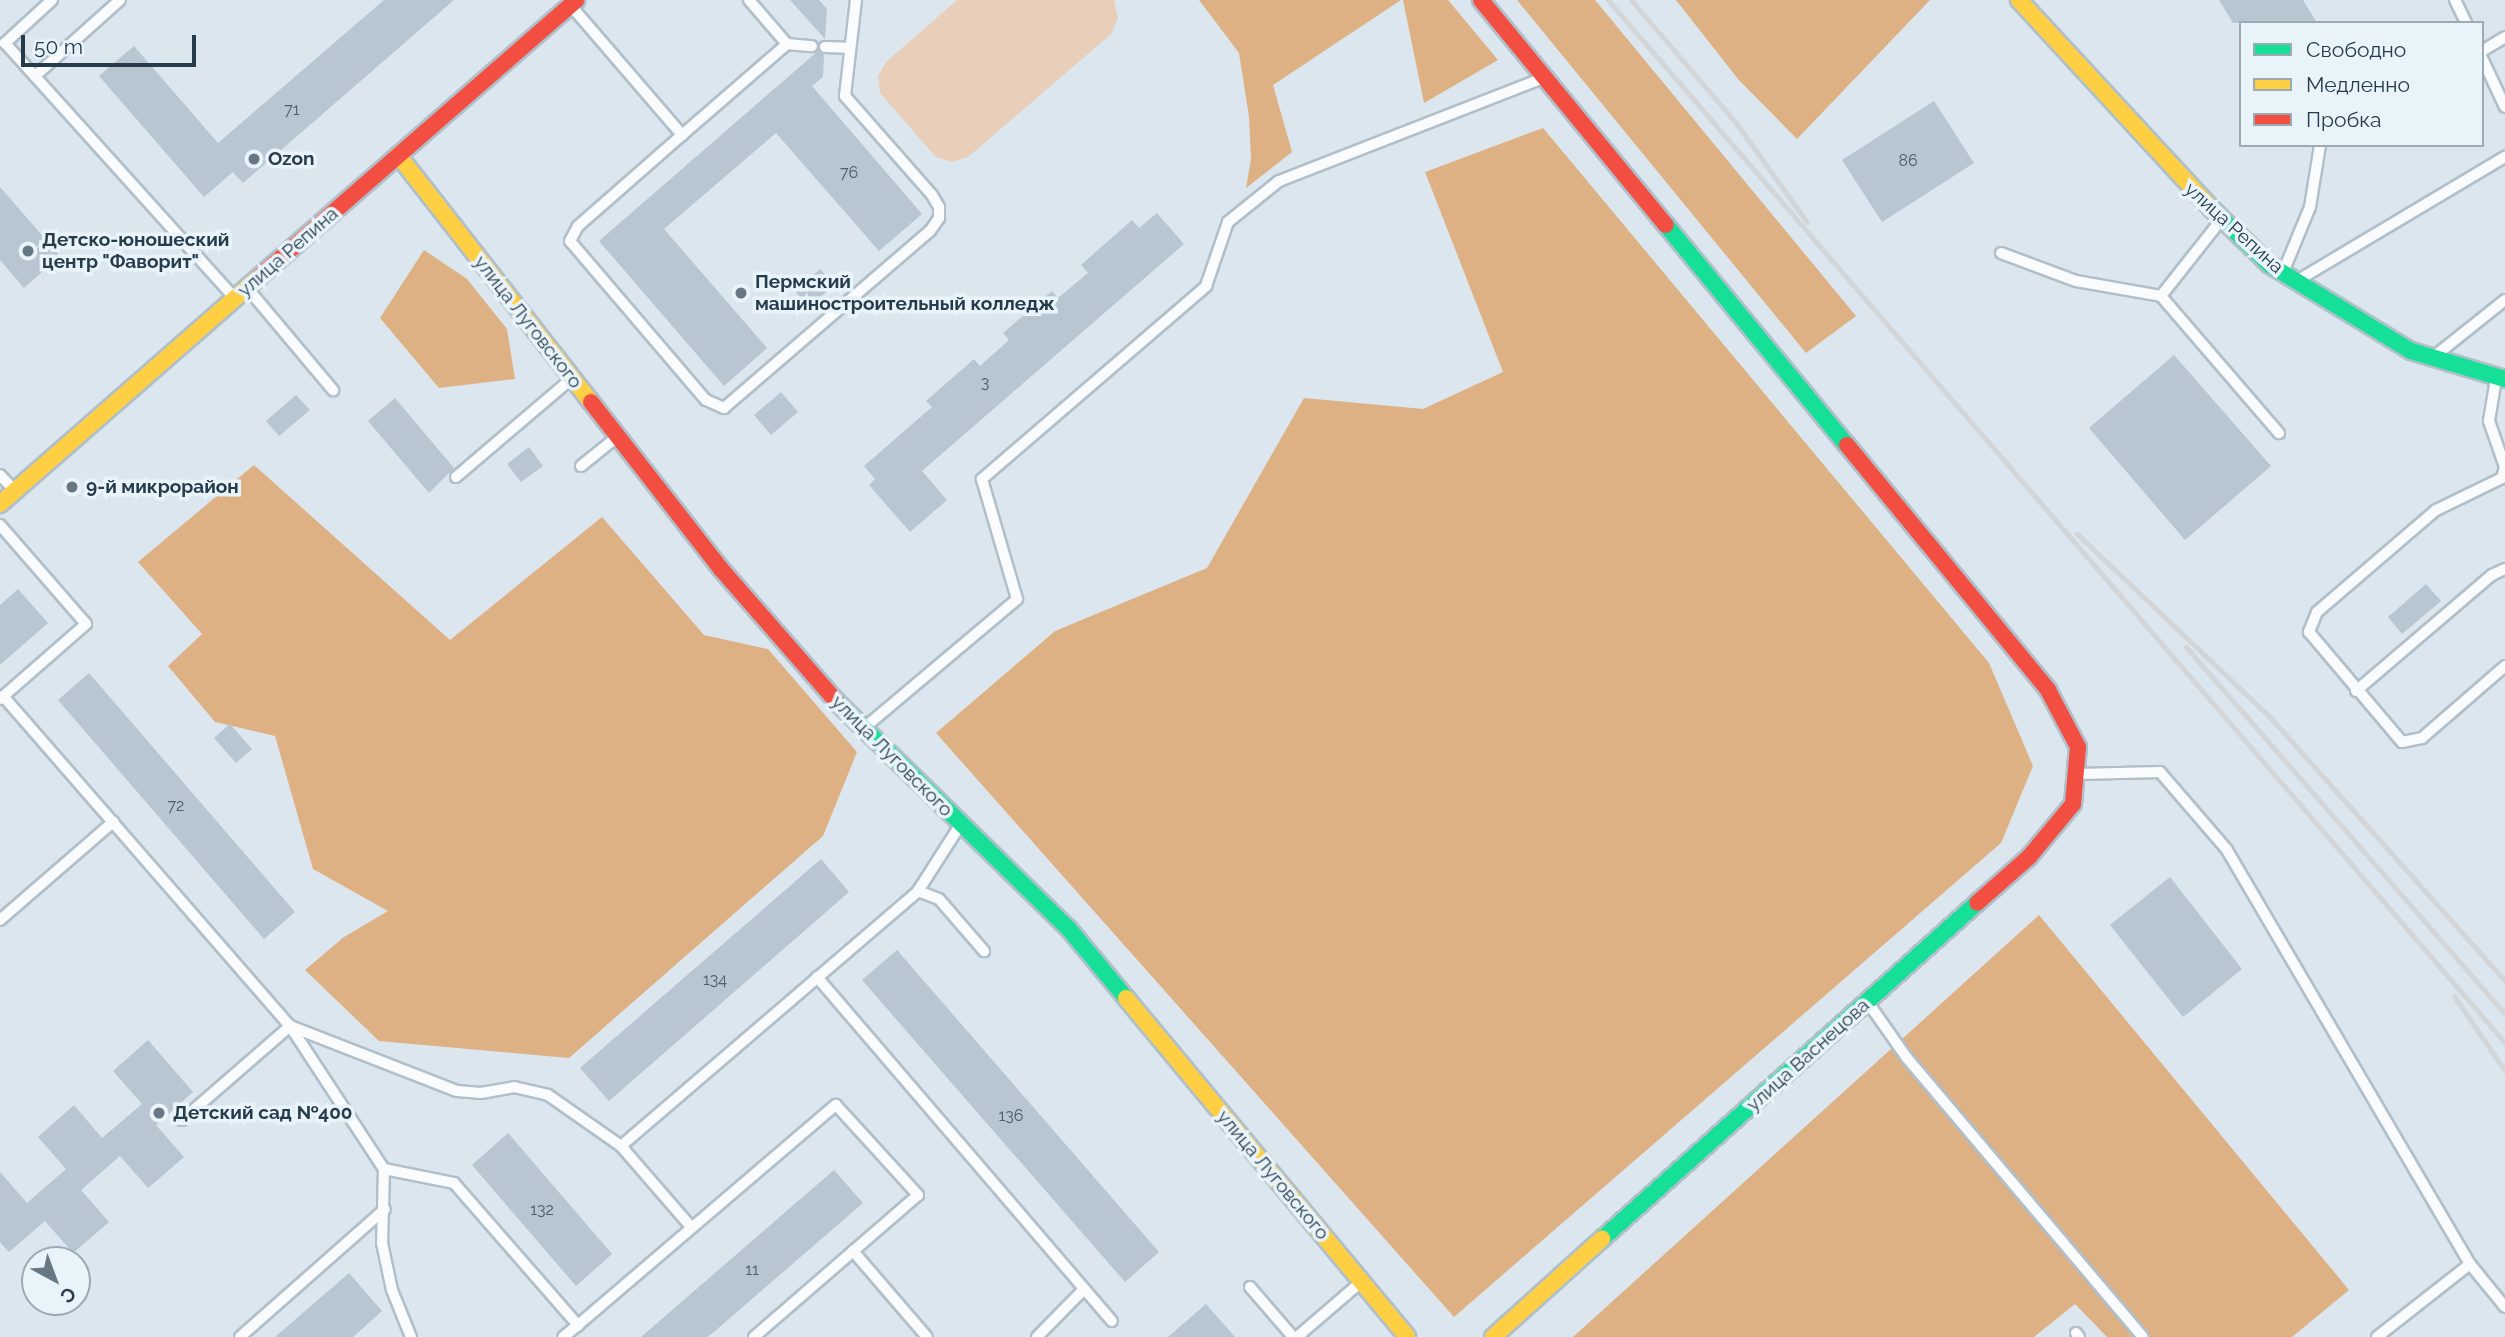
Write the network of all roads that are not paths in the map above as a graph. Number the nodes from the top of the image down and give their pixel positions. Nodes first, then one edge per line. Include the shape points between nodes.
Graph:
1 (52, 0) edge
2 (120, 0) edge
3 (749, 0) edge
4 (856, 0) edge
5 (1481, 0) edge
6 (2019, 0) edge
7 (2455, 0) edge
8 (573, 3) edge
9 (2465, 21) edge
10 (2505, 37) edge
11 (3, 44) edge
12 (787, 44) junction
13 (812, 46) dead end
14 (825, 47) dead end
15 (849, 48) junction
16 (2484, 50) edge
17 (2484, 62) edge
18 (35, 76) junction
19 (1544, 78) junction
20 (2505, 107) edge
21 (682, 135) junction
22 (2320, 147) edge
23 (398, 155) junction
24 (2505, 158) edge
25 (2222, 219) junction
26 (2001, 253) dead end
27 (2290, 277) junction
28 (241, 293) junction
29 (2161, 296) junction
30 (2505, 300) edge
31 (2432, 357) junction
32 (2501, 377) edge
33 (572, 378) junction
34 (333, 390) dead end
35 (2279, 433) dead end
36 (618, 437) junction
37 (581, 467) dead end
38 (0, 475) edge
39 (456, 477) dead end
40 (15, 492) junction
41 (0, 504) edge
42 (0, 525) edge
43 (2505, 569) edge
44 (2505, 666) edge
45 (2356, 691) junction
46 (2, 697) edge
47 (862, 730) junction
48 (2076, 774) junction
49 (113, 822) junction
50 (960, 825) junction
51 (918, 891) junction
52 (0, 920) edge
53 (984, 951) dead end
54 (817, 977) junction
55 (1867, 1002) junction
56 (290, 1026) junction
57 (182, 1120) dead end
58 (621, 1146) junction
59 (384, 1169) junction
60 (385, 1209) junction
61 (692, 1228) junction
62 (853, 1251) junction
63 (2470, 1264) junction
64 (1361, 1282) junction
65 (1250, 1287) dead end
66 (1084, 1289) junction
67 (2505, 1307) edge
68 (1112, 1321) dead end
69 (578, 1325) junction
70 (240, 1337) edge
71 (411, 1337) edge
72 (564, 1337) edge
73 (754, 1337) edge
74 (927, 1337) edge
75 (1037, 1337) edge
76 (1295, 1337) edge
77 (1407, 1337) edge
78 (1493, 1337) edge
79 (2143, 1337) edge
80 (2377, 1337) edge

1 - 11 lane
2 - 18 lane
3 - 12 lane
4 - 15 lane
5 - 19 street
6 - 25 street, улица Репина via 2182,181
7 - 9 lane
8 - 21 lane
8 - 23 street, улица Репина
10 - 16 lane
11 - 18 lane
12 - 13 lane
12 - 21 lane
14 - 15 lane
15 - 21 lane via 845,96 932,195 939,218 930,231 724,408 706,400 570,241 578,226
17 - 20 lane
18 - 28 lane
19 - 47 lane via 1279,181 1228,222 1206,286 982,479 1017,599
19 - 48 street, улица Васнецова via 2048,690 2078,747
22 - 27 lane via 2310,207
23 - 28 street, улица Репина
23 - 33 street, улица Луговского
24 - 27 lane
25 - 27 street, улица Репина
25 - 29 lane
26 - 29 lane via 2076,281
27 - 31 street, улица Репина via 2411,351
28 - 34 lane
28 - 40 street, улица Репина
29 - 35 lane
30 - 31 lane
31 - 32 street, улица Репина
32 - 45 lane via 2488,421 2505,467 2502,478 2436,510 2310,623 2314,642
33 - 36 street, улица Луговского
33 - 39 lane
36 - 37 lane
36 - 47 street, улица Луговского via 721,569
38 - 40 lane
40 - 41 street, улица Репина
42 - 46 lane via 86,624
43 - 45 lane via 2491,575
44 - 45 lane via 2413,743 2395,737
46 - 49 lane
47 - 50 street, улица Луговского
48 - 55 street, улица Васнецова via 2073,804 2029,858
48 - 63 lane via 2160,772 2227,850
49 - 52 lane
49 - 56 lane
50 - 51 lane
50 - 64 street, улица Луговского via 1069,929
51 - 53 lane via 939,899
51 - 54 lane
54 - 58 lane
54 - 66 lane
55 - 78 street, улица Васнецова
55 - 79 lane via 1907,1058
56 - 57 lane
56 - 58 lane via 457,1091 481,1093 514,1087 548,1094
56 - 59 lane
58 - 61 lane
59 - 60 lane
59 - 69 lane via 454,1183
60 - 70 lane
60 - 71 lane via 382,1243 392,1290
61 - 62 lane via 836,1105 918,1195
61 - 69 lane
62 - 73 lane
62 - 74 lane
63 - 67 lane
63 - 80 lane
64 - 76 lane
64 - 77 street, улица Луговского
65 - 76 lane
66 - 68 lane
66 - 75 lane
69 - 72 lane

